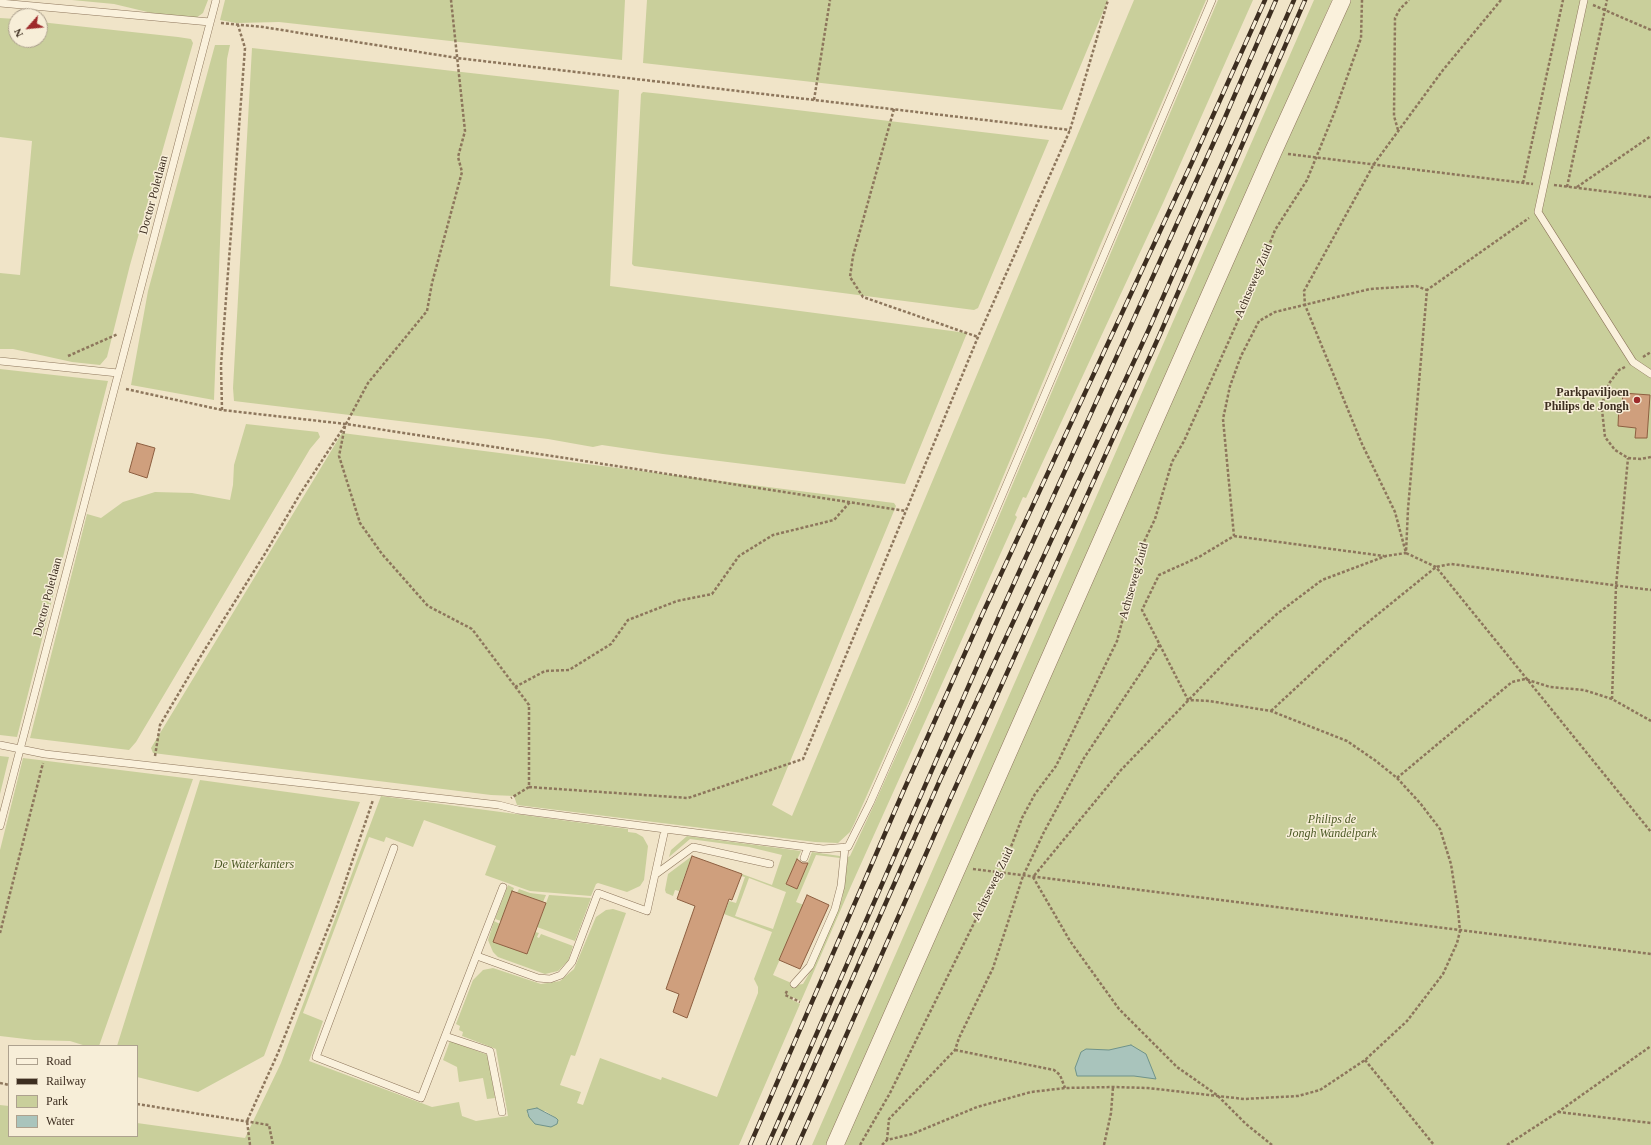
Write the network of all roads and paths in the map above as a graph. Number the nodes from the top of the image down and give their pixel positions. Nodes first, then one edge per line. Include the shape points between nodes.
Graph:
1 (216, 0) edge
2 (450, 0) edge
3 (830, 0) edge
4 (1108, 0) edge
5 (1212, 0) edge
6 (1342, 0) edge
7 (1362, 0) edge
8 (1409, 0) edge
9 (1501, 0) edge
10 (1563, 0) edge
11 (1607, 0) edge
12 (1584, 1) edge
13 (0, 2) edge
14 (1604, 9) junction
15 (210, 22) junction
16 (238, 25) junction
17 (1651, 30) edge
18 (457, 58) junction
19 (814, 100) junction
20 (894, 109) junction
21 (1070, 130) junction
22 (1398, 131) junction
23 (1651, 136) edge
24 (1273, 152) junction
25 (1317, 158) junction
26 (1374, 164) junction
27 (1523, 183) junction
28 (1544, 184) junction
29 (1567, 187) junction
30 (1577, 187) junction
31 (1651, 196) edge
32 (1538, 212) junction
33 (1428, 290) junction
34 (1305, 305) junction
35 (128, 336) junction
36 (978, 337) junction
37 (1651, 352) edge
38 (0, 361) edge
39 (1633, 362) junction
40 (44, 367) junction
41 (118, 373) junction
42 (1651, 374) edge
43 (126, 390) dead end
44 (222, 410) junction
45 (346, 424) junction
46 (1651, 457) edge
47 (1628, 458) junction
48 (850, 502) junction
49 (906, 511) junction
50 (1234, 536) junction
51 (1406, 553) junction
52 (1386, 556) junction
53 (1436, 567) junction
54 (1616, 586) junction
55 (1651, 590) edge
56 (1160, 644) junction
57 (1525, 679) junction
58 (515, 687) junction
59 (1612, 699) junction
60 (1188, 700) junction
61 (1272, 711) junction
62 (1651, 721) edge
63 (0, 745) edge
64 (20, 748) junction
65 (45, 754) junction
66 (154, 766) junction
67 (1397, 778) junction
68 (529, 786) junction
69 (376, 792) junction
70 (498, 805) junction
71 (0, 826) edge
72 (665, 829) junction
73 (1651, 832) edge
74 (808, 847) junction
75 (845, 847) junction
76 (394, 848) dead end
77 (804, 858) dead end
78 (770, 864) dead end
79 (957, 867) junction
80 (1001, 873) junction
81 (656, 874) junction
82 (1023, 876) junction
83 (1033, 877) junction
84 (503, 887) dead end
85 (1460, 931) junction
86 (0, 933) edge
87 (1651, 954) edge
88 (477, 956) junction
89 (794, 984) dead end
90 (791, 998) dead end
91 (800, 1002) dead end
92 (445, 1036) junction
93 (1651, 1046) edge
94 (955, 1050) junction
95 (1365, 1060) junction
96 (1114, 1087) junction
97 (1065, 1088) junction
98 (1216, 1095) junction
99 (138, 1104) edge
100 (502, 1112) dead end
101 (1558, 1112) junction
102 (247, 1121) junction
103 (1651, 1123) edge
104 (887, 1140) junction
105 (250, 1145) edge
106 (273, 1145) edge
107 (835, 1145) edge
108 (860, 1145) edge
109 (882, 1145) edge
110 (1104, 1145) edge
111 (1272, 1145) edge
112 (1434, 1145) edge
113 (1507, 1145) edge

1 - 15 lane, Doctor Poletlaan
2 - 18 path
3 - 19 path
4 - 21 path
5 - 75 lane via 914,703 870,803 848,847
6 - 24 street
7 - 25 path, Achtseweg Zuid via 1361,38
8 - 22 path via 1395,18 1394,116
9 - 22 path via 1443,70
10 - 27 path
11 - 14 path
12 - 14 path
12 - 28 lane
13 - 15 lane
14 - 17 path
14 - 29 path
15 - 16 path
15 - 35 lane, Doctor Poletlaan
16 - 18 path
16 - 44 path via 245,48 221,365
18 - 19 path
18 - 45 path via 465,130 458,156 462,172 427,311 368,383
19 - 20 path
20 - 21 path
20 - 36 path via 853,256 850,277 863,298
21 - 36 path
22 - 26 path
23 - 30 path
24 - 25 path
24 - 79 street
25 - 26 path
25 - 80 path, Achtseweg Zuid via 1307,180 1275,230 1254,287 1172,462 1155,519 1142,546 1117,641 1056,766 1035,794 1022,818
26 - 27 path
26 - 34 path via 1304,291
27 - 28 path
28 - 29 path
28 - 32 lane
29 - 30 path
30 - 31 path
32 - 33 path
32 - 39 lane
33 - 34 path via 1416,286 1370,290
33 - 51 path
34 - 50 path via 1274,312 1259,321 1241,356 1230,386 1223,419
34 - 51 path via 1362,444 1395,512
35 - 40 path via 120,333
35 - 41 lane, Doctor Poletlaan
36 - 49 path
37 - 39 path
38 - 40 lane
39 - 42 lane
39 - 47 path via 1620,370 1610,382 1602,410 1605,437 1615,450
40 - 41 lane
41 - 64 lane, Doctor Poletlaan
43 - 44 path
44 - 45 path
45 - 48 path
45 - 58 path via 339,456 360,523 382,554 428,606 472,629
45 - 66 path via 300,494 160,725
46 - 47 path
47 - 54 path
48 - 49 path
48 - 58 path via 834,520 773,535 739,556 712,594 678,601 628,620 611,644 569,670 545,671
49 - 68 path via 802,759 688,798
50 - 52 path
50 - 56 path via 1199,558 1159,575 1142,610
51 - 52 path
51 - 53 path
52 - 60 path via 1322,580 1235,652
53 - 54 path via 1452,564
53 - 57 path
53 - 61 path via 1356,632
54 - 55 path
54 - 59 path
56 - 60 path
56 - 82 path via 1084,758
57 - 59 path via 1550,687 1584,690
57 - 67 path via 1512,682
57 - 73 path
58 - 68 path via 528,705
59 - 62 path
60 - 61 path
60 - 83 path via 1121,770
61 - 67 path via 1347,741
63 - 64 lane
64 - 65 lane
64 - 71 lane, Doctor Poletlaan
65 - 66 lane
65 - 86 path
66 - 69 lane
67 - 85 path via 1440,829 1451,864
68 - 70 path
69 - 70 lane
69 - 102 path via 337,906 278,1053
70 - 72 lane via 518,810
72 - 74 lane
72 - 81 lane
74 - 75 lane
74 - 77 lane
75 - 89 lane via 841,886 835,909 810,966
76 - 92 lane via 316,1057 421,1098
78 - 81 lane via 693,847
79 - 80 path
79 - 107 street
80 - 82 path
80 - 108 path, Achtseweg Zuid via 890,1093
81 - 88 lane via 647,911 598,893 572,962 560,975 550,979 538,978
82 - 83 path
82 - 94 path via 993,968
83 - 85 path
83 - 98 path via 1070,941 1119,1009 1177,1066
84 - 88 lane
85 - 87 path
85 - 95 path via 1443,974 1424,1000 1407,1021
88 - 92 lane
90 - 91 path
92 - 100 lane via 490,1052
93 - 101 path
94 - 97 path via 1054,1070 1060,1075
94 - 104 path via 889,1119
95 - 98 path via 1320,1090 1298,1096 1244,1099
95 - 112 path
96 - 97 path
96 - 98 path
96 - 110 path
97 - 104 path via 1031,1092 977,1107 912,1134
98 - 111 path
99 - 102 path
101 - 103 path
101 - 113 path
102 - 105 path
102 - 106 path via 269,1125
104 - 109 path

